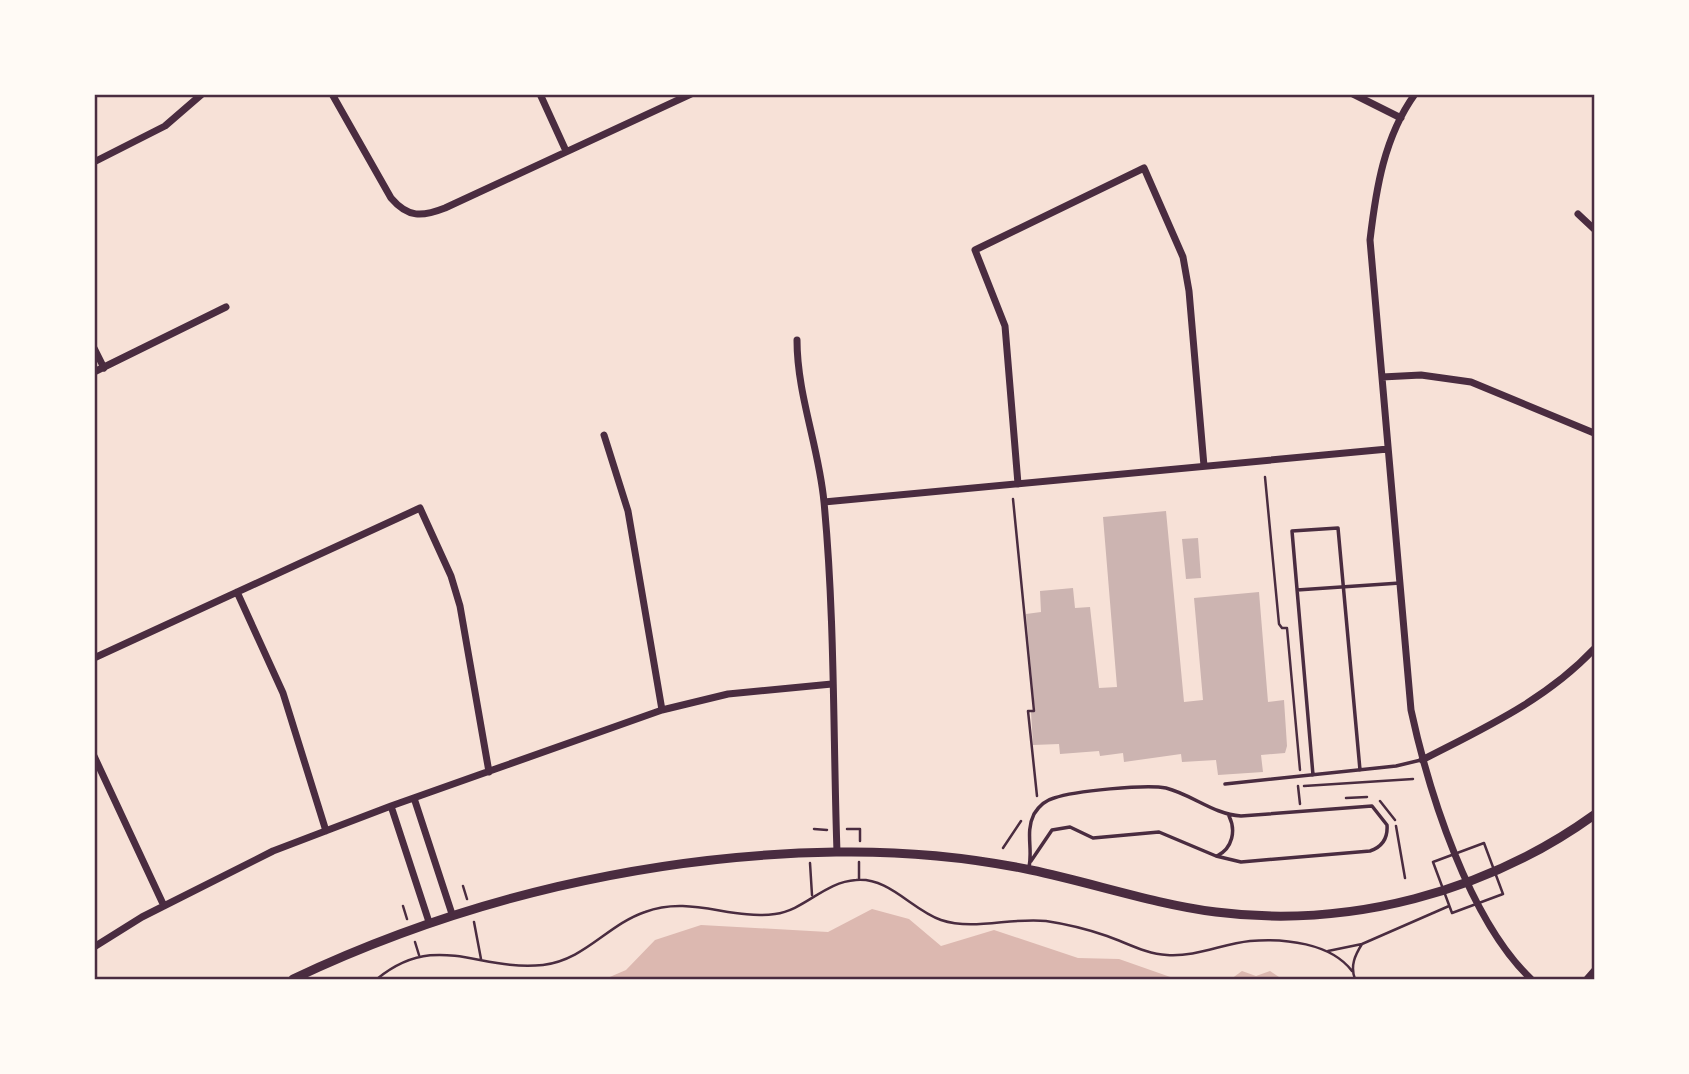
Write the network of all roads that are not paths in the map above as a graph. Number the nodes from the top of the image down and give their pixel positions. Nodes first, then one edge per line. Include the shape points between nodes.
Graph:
1 (202, 94) edge
2 (332, 94) edge
3 (540, 94) edge
4 (691, 94) edge
5 (1353, 94) edge
6 (1415, 94) edge
7 (1401, 118) junction
8 (566, 151) junction
9 (94, 162) edge
10 (1577, 214) dead end
11 (1594, 229) edge
12 (226, 307) dead end
13 (797, 340) dead end
14 (94, 348) edge
15 (104, 368) junction
16 (94, 372) edge
17 (1382, 377) junction
18 (1594, 433) edge
19 (604, 435) dead end
20 (1388, 449) junction
21 (1203, 466) junction
22 (1018, 484) junction
23 (824, 502) junction
24 (1400, 583) junction
25 (1343, 587) junction
26 (1297, 590) junction
27 (237, 592) junction
28 (1594, 649) edge
29 (94, 658) edge
30 (832, 684) junction
31 (662, 710) junction
32 (94, 756) edge
33 (1422, 760) junction
34 (1360, 770) junction
35 (489, 772) junction
36 (1314, 775) junction
37 (1226, 784) dead end
38 (414, 799) junction
39 (391, 806) junction
40 (1594, 815) edge
41 (1229, 816) junction
42 (326, 831) junction
43 (836, 852) junction
44 (1216, 856) junction
45 (1030, 865) junction
46 (1467, 882) junction
47 (164, 906) junction
48 (452, 914) junction
49 (429, 922) junction
50 (94, 947) edge
51 (1594, 971) edge
52 (293, 979) edge
53 (1531, 979) edge
54 (1587, 979) edge

1 - 9 street via 165,126
2 - 8 street via 391,198 414,216 445,208
3 - 8 street
4 - 8 street
5 - 7 street
6 - 7 street
7 - 17 street via 1381,169 1370,240
10 - 11 street
12 - 15 street
13 - 23 street via 797,374 816,442
14 - 15 street
15 - 16 street
17 - 18 street via 1420,375 1471,383
17 - 20 street
19 - 31 street via 628,511
20 - 21 street
20 - 24 street
21 - 22 street
21 - 22 street via 1185,269 1144,168 975,250 1005,326
22 - 23 street
23 - 30 street
24 - 25 lane
24 - 33 street via 1411,710
25 - 26 lane
25 - 26 lane via 1338,528 1292,531
25 - 34 lane
26 - 36 lane
27 - 29 street
27 - 35 street via 420,508 460,606
27 - 42 street via 283,693
28 - 33 street via 1573,672 1539,697
30 - 31 street via 727,694
30 - 43 street
31 - 35 street
32 - 47 street
33 - 34 lane
33 - 46 street
34 - 36 lane
35 - 38 street
36 - 37 lane
38 - 39 street
38 - 48 street
39 - 42 street
39 - 49 street
40 - 46 street via 1522,858
41 - 44 lane via 1232,839
41 - 44 lane via 1372,806 1384,817 1387,832 1379,848 1370,851 1241,862
41 - 45 lane via 1159,787 1062,796 1044,802 1034,814 1028,841
42 - 47 street via 273,851
43 - 45 street
43 - 48 street via 642,871 542,889
44 - 45 lane via 1159,832 1093,838 1061,828 1045,836
45 - 46 street via 1161,902 1264,915 1353,911
46 - 53 street via 1502,946
47 - 50 street
48 - 49 street
49 - 52 street
51 - 54 street

